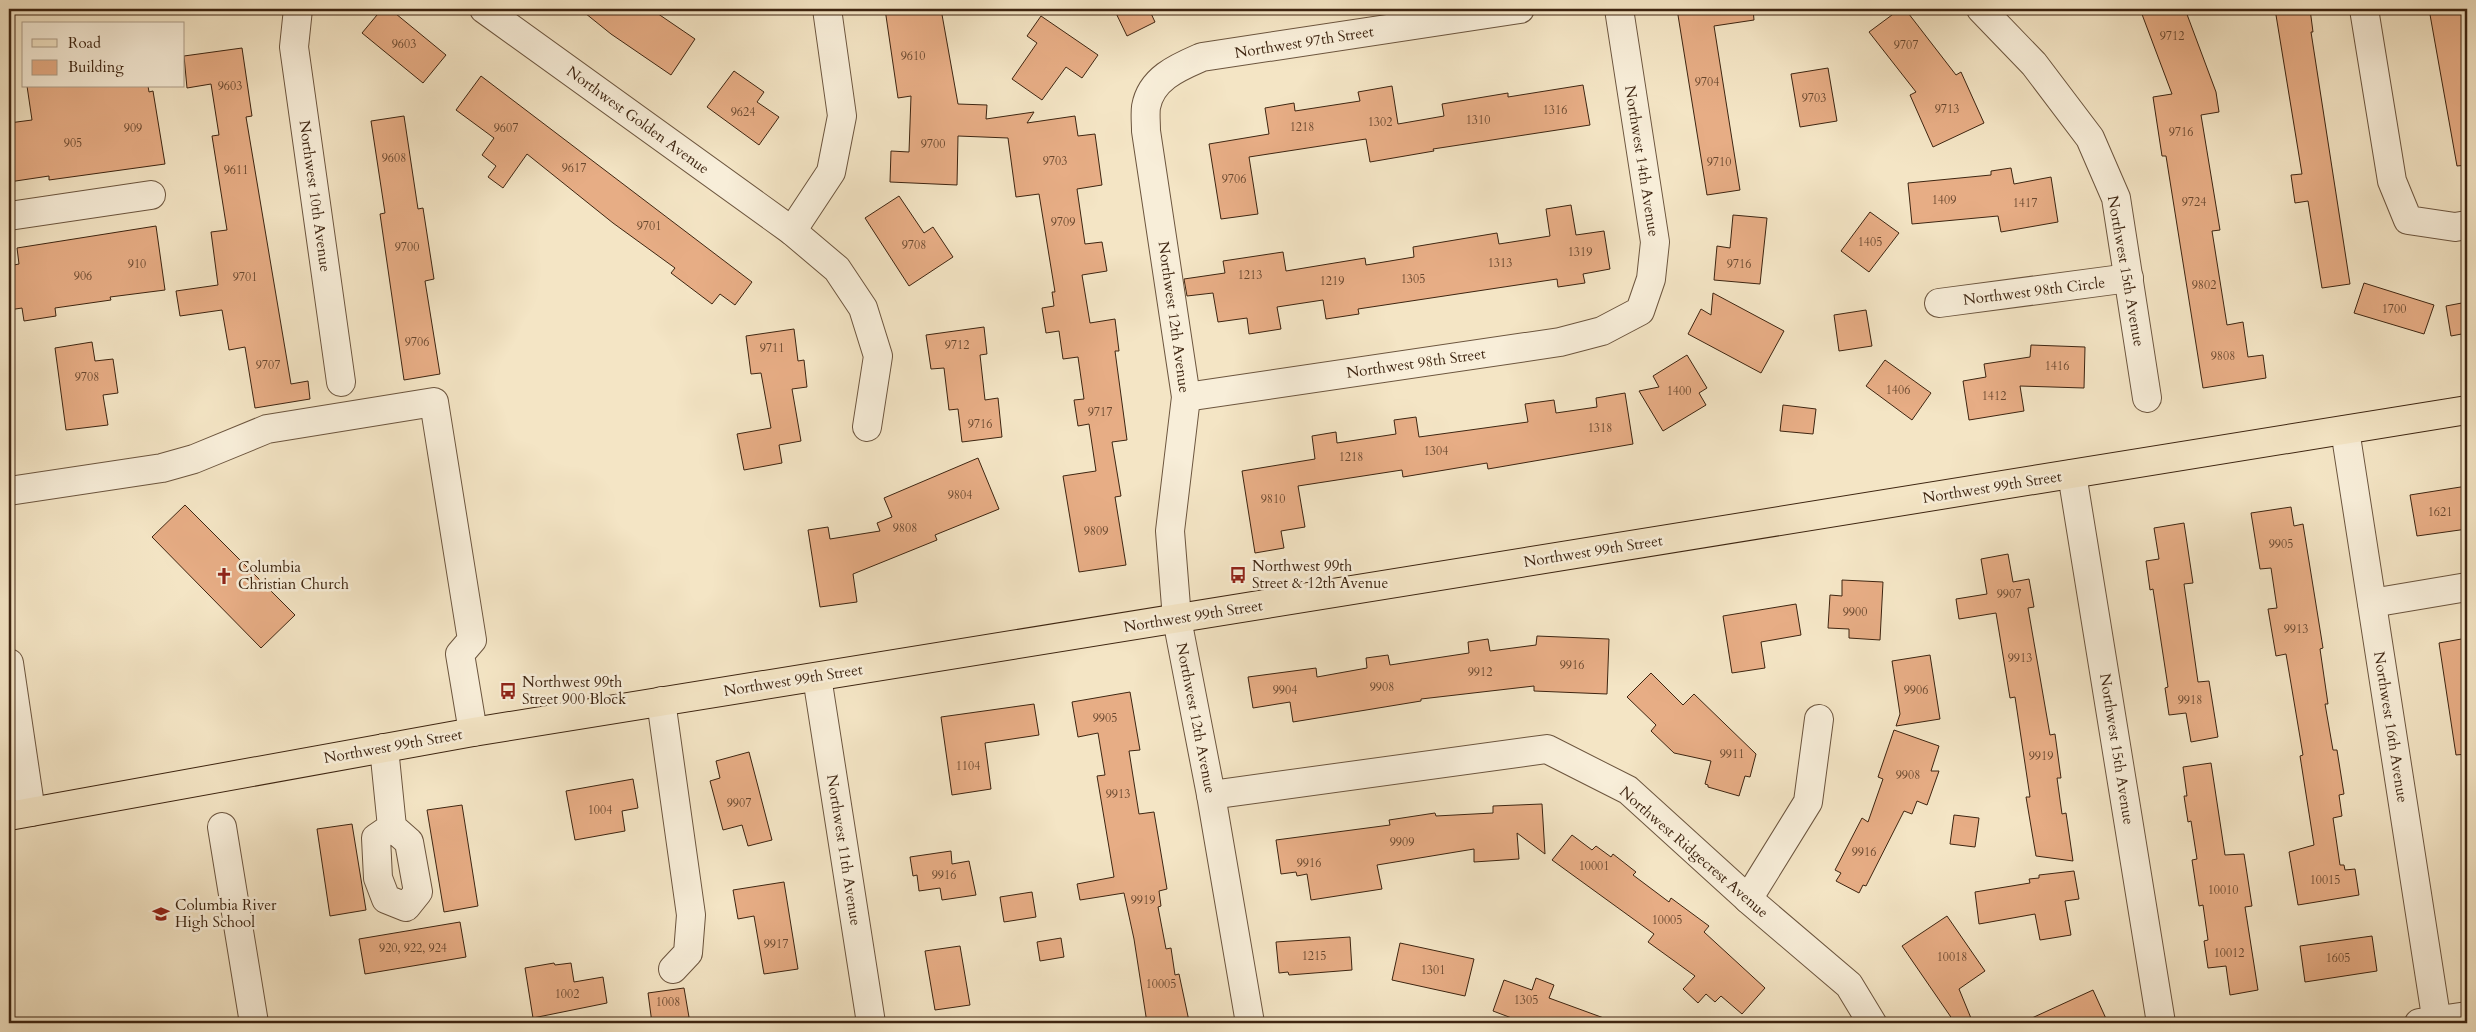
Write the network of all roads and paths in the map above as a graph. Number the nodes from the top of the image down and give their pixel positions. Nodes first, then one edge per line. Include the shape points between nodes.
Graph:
1 (298, 9) edge
2 (484, 9) edge
3 (827, 9) edge
4 (1520, 9) edge
5 (1619, 9) edge
6 (1981, 9) edge
7 (2364, 9) edge
8 (1156, 85) joint
9 (151, 194) dead end
10 (9, 216) edge
11 (2467, 225) edge
12 (792, 231) junction
13 (2128, 278) junction
14 (1939, 303) dead end
15 (1640, 311) joint
16 (341, 382) dead end
17 (1186, 397) junction
18 (2147, 398) dead end
19 (2467, 410) edge
20 (867, 427) dead end
21 (2345, 430) junction
22 (2072, 474) junction
23 (9, 492) edge
24 (2467, 587) edge
25 (2372, 603) junction
26 (1177, 618) junction
27 (9, 663) edge
28 (817, 677) junction
29 (661, 701) junction
30 (1819, 719) dead end
31 (473, 732) junction
32 (384, 748) junction
33 (1212, 795) junction
34 (20, 814) edge
35 (222, 827) dead end
36 (392, 827) dead end
37 (1748, 899) junction
38 (673, 969) dead end
39 (2467, 1016) edge
40 (2431, 1022) edge
41 (254, 1023) edge
42 (871, 1023) edge
43 (1250, 1023) edge
44 (1872, 1023) edge
45 (2162, 1023) edge

1 - 16 street, Northwest 10th Avenue via 294,47
2 - 12 street, Northwest Golden Avenue
3 - 12 street via 842,116 830,172
4 - 8 street, Northwest 97th Street via 1202,57 1175,68
5 - 15 street, Northwest 14th Avenue via 1655,242 1651,279
6 - 13 street, Northwest 15th Avenue via 2034,64 2090,138 2116,198
7 - 11 street via 2392,181 2408,220 2455,228
8 - 17 street, Northwest 12th Avenue via 1146,107 1146,131
9 - 10 street
12 - 20 street, Northwest Golden Avenue via 837,269 863,308 878,356
13 - 14 street, Northwest 98th Circle
13 - 18 street, Northwest 15th Avenue
15 - 17 street, Northwest 98th Street via 1602,331 1560,342
17 - 26 street, Northwest 12th Avenue via 1170,531
19 - 21 main road, Northwest 99th Street
21 - 22 main road, Northwest 99th Street
21 - 25 street, Northwest 16th Avenue
22 - 26 main road, Northwest 99th Street
22 - 45 street, Northwest 15th Avenue
23 - 31 street via 162,468 194,459 268,429 434,402 472,640 460,654
24 - 25 street
25 - 40 street, Northwest 16th Avenue
26 - 28 main road, Northwest 99th Street
26 - 33 street, Northwest 12th Avenue
27 - 34 street
28 - 29 main road, Northwest 99th Street
28 - 42 street, Northwest 11th Avenue
29 - 31 main road, Northwest 99th Street
29 - 38 street via 691,915 688,953
30 - 37 street via 1808,802
31 - 32 main road, Northwest 99th Street
32 - 34 main road, Northwest 99th Street
32 - 36 street
33 - 37 street, Northwest Ridgecrest Avenue via 1547,749 1628,790
33 - 43 street, Northwest 12th Avenue
35 - 41 street
37 - 44 street, Northwest Ridgecrest Avenue via 1850,985
39 - 40 street

